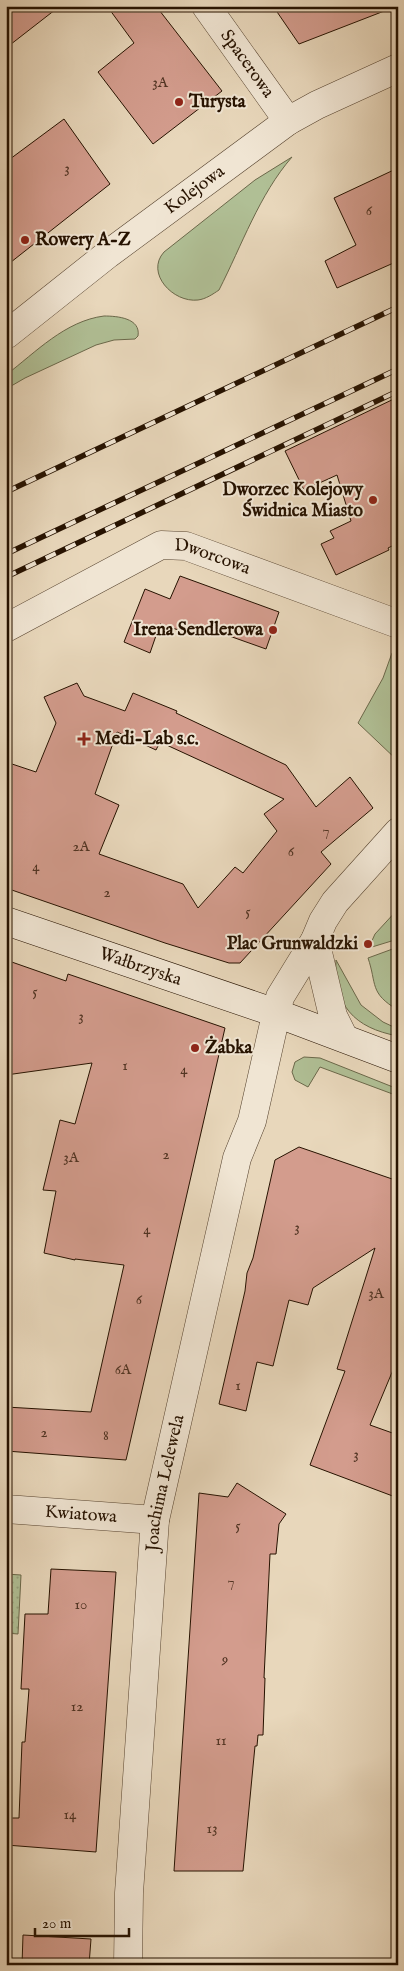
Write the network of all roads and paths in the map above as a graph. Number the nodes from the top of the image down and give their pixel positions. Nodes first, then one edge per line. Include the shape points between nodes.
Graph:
1 (206, 6) edge
2 (398, 68) edge
3 (288, 121) junction
4 (6, 335) edge
5 (398, 624) edge
6 (6, 628) edge
7 (398, 832) edge
8 (6, 921) edge
9 (315, 940) junction
10 (276, 1013) junction
11 (344, 1038) junction
12 (398, 1059) edge
13 (6, 1509) edge
14 (155, 1520) junction
15 (128, 1965) edge

1 - 3 street, Spacerowa
2 - 3 street, Kolejowa
3 - 4 street, Kolejowa via 108,254
5 - 6 street, Dworcowa via 186,546 161,545
7 - 9 street via 335,902
8 - 10 street, Wałbrzyska
9 - 10 street via 280,997
9 - 11 street via 333,1016
10 - 11 street
10 - 14 street, Joachima Lelewela via 252,1121 237,1158
11 - 12 street
13 - 14 street, Kwiatowa
14 - 15 street, Joachima Lelewela via 129,1893

